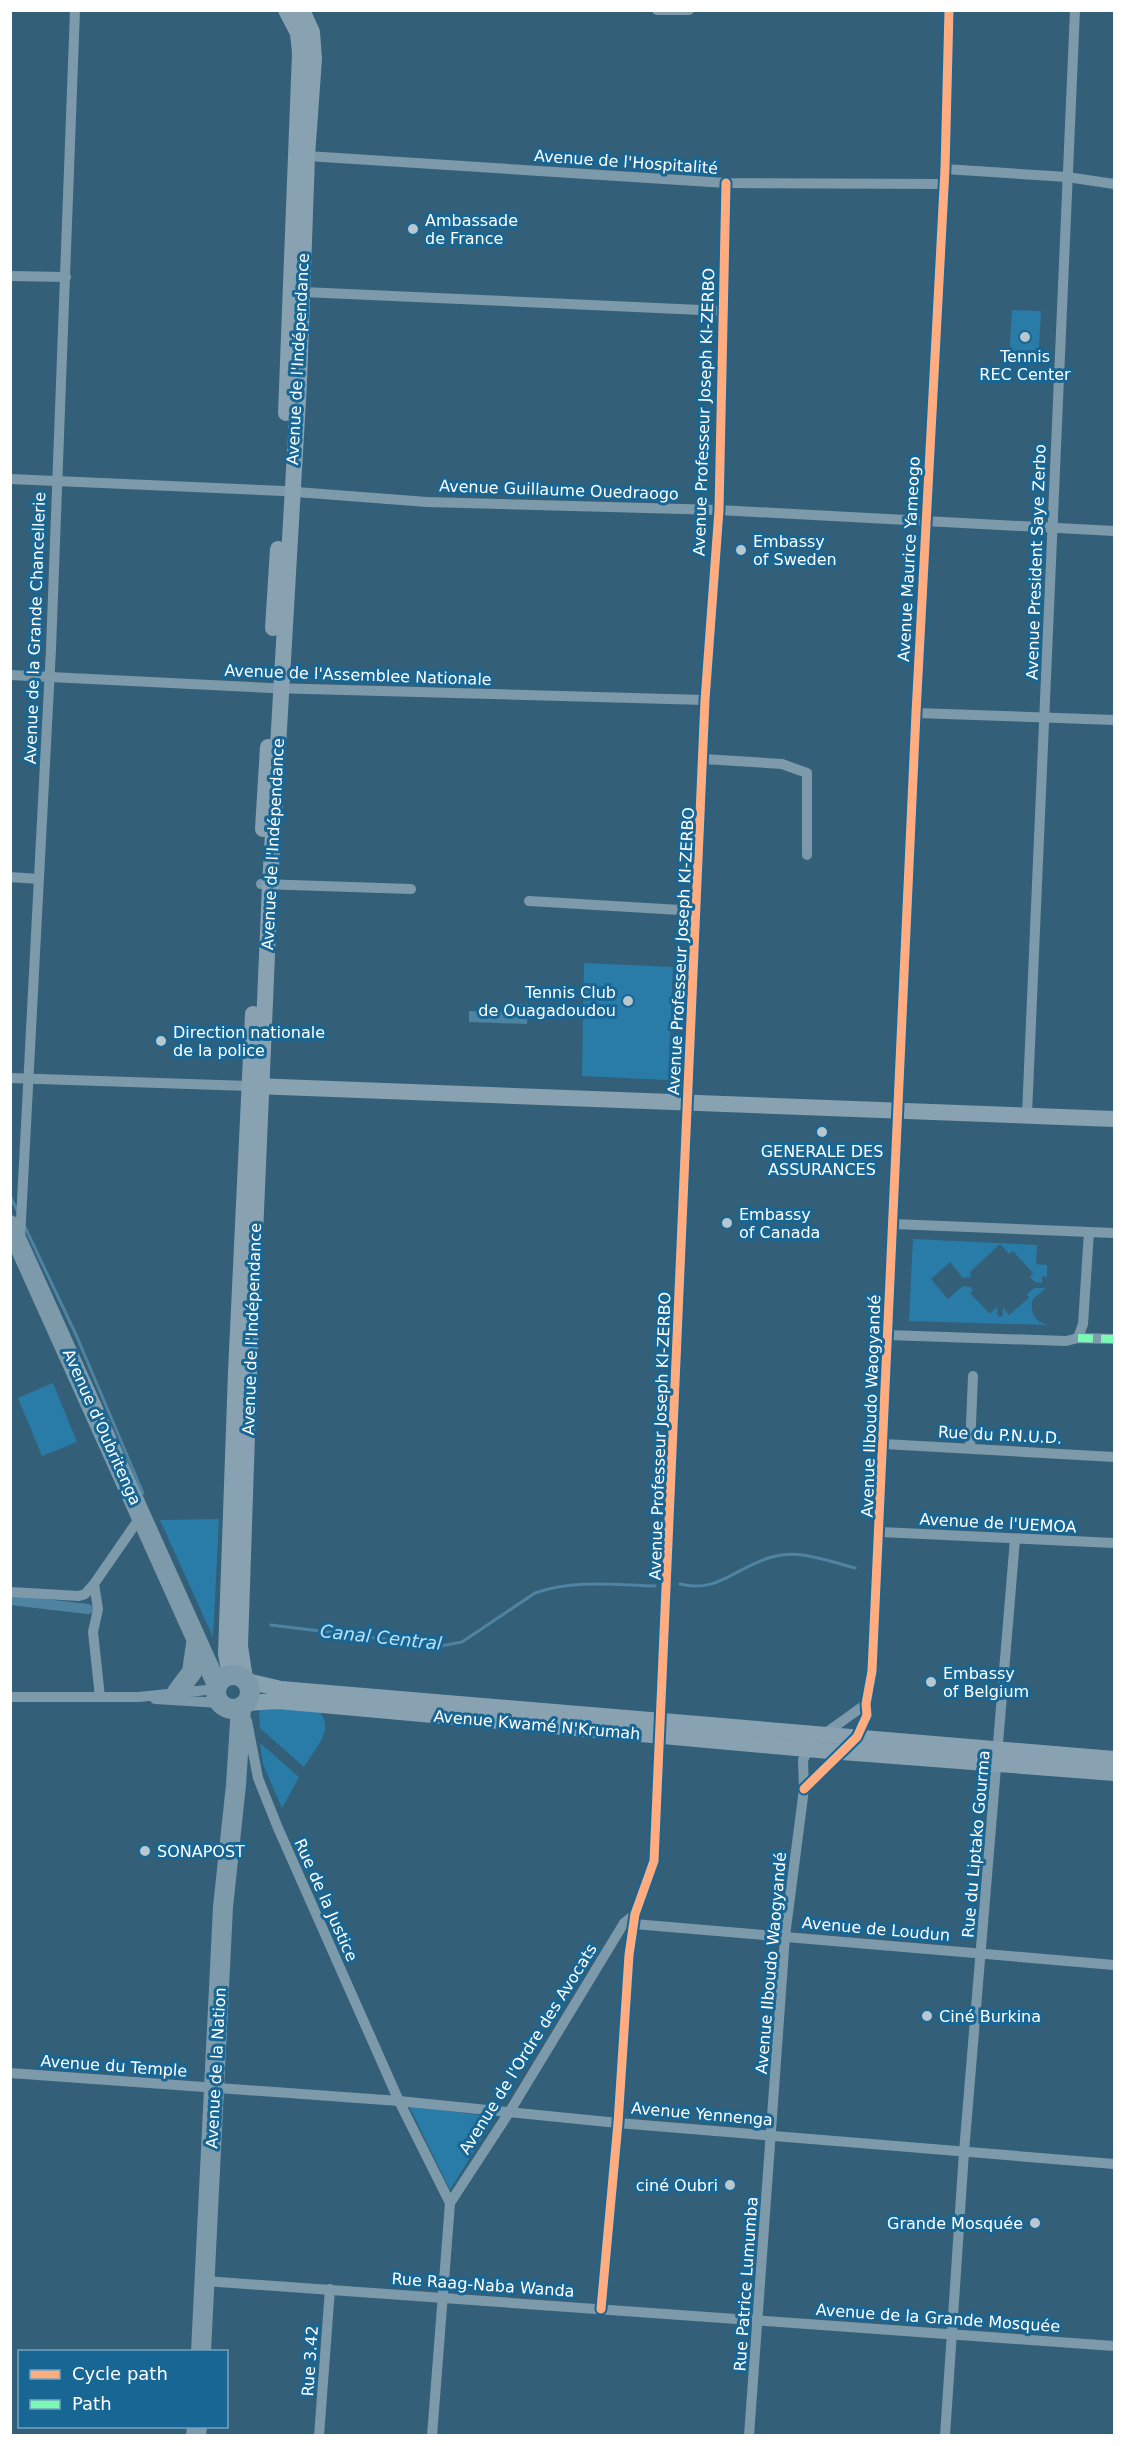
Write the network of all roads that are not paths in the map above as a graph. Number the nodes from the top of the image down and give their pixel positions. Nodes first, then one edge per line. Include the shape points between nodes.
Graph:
1 (75, 10) edge
2 (657, 10) edge
3 (949, 10) edge
4 (1075, 10) edge
5 (291, 11) edge
6 (689, 11) edge
7 (307, 156) junction
8 (945, 169) junction
9 (1067, 177) junction
10 (726, 183) junction
11 (944, 184) junction
12 (1114, 184) edge
13 (10, 276) edge
14 (66, 277) junction
15 (303, 292) junction
16 (723, 312) junction
17 (10, 479) edge
18 (55, 480) junction
19 (287, 492) junction
20 (719, 510) junction
21 (926, 522) junction
22 (1052, 528) junction
23 (1114, 531) edge
24 (10, 675) edge
25 (50, 678) junction
26 (276, 688) junction
27 (705, 700) junction
28 (916, 713) junction
29 (1045, 717) junction
30 (1114, 720) edge
31 (704, 759) junction
32 (807, 855) dead end
33 (10, 877) edge
34 (38, 879) junction
35 (266, 885) junction
36 (411, 889) dead end
37 (529, 901) dead end
38 (697, 911) junction
39 (10, 1078) edge
40 (29, 1078) junction
41 (255, 1087) junction
42 (689, 1101) junction
43 (898, 1108) junction
44 (1027, 1114) junction
45 (1114, 1119) edge
46 (893, 1224) junction
47 (10, 1225) edge
48 (1089, 1232) junction
49 (1114, 1233) edge
50 (20, 1246) junction
51 (888, 1335) junction
52 (1078, 1338) junction
53 (1114, 1339) edge
54 (973, 1376) dead end
55 (884, 1443) junction
56 (970, 1448) junction
57 (1114, 1456) edge
58 (141, 1516) junction
59 (881, 1532) junction
60 (1015, 1539) junction
61 (1114, 1543) edge
62 (94, 1584) junction
63 (10, 1592) edge
64 (195, 1634) junction
65 (177, 1692) junction
66 (233, 1692) junction
67 (10, 1697) edge
68 (100, 1697) junction
69 (139, 1697) junction
70 (866, 1704) junction
71 (662, 1728) junction
72 (823, 1735) junction
73 (857, 1737) junction
74 (807, 1749) junction
75 (842, 1752) junction
76 (998, 1757) junction
77 (1114, 1759) edge
78 (1114, 1773) edge
79 (804, 1789) junction
80 (635, 1919) junction
81 (785, 1936) junction
82 (981, 1952) junction
83 (1114, 1965) edge
84 (10, 2073) edge
85 (215, 2089) junction
86 (399, 2101) junction
87 (510, 2111) junction
88 (618, 2123) junction
89 (773, 2135) junction
90 (964, 2152) junction
91 (1114, 2164) edge
92 (450, 2203) junction
93 (205, 2281) junction
94 (330, 2289) junction
95 (443, 2298) junction
96 (601, 2309) junction
97 (759, 2320) junction
98 (951, 2334) junction
99 (1114, 2346) edge
100 (201, 2350) edge
101 (320, 2436) edge
102 (432, 2436) edge
103 (749, 2436) edge
104 (945, 2436) edge

1 - 14 street, Avenue de la Grande Chancellerie
2 - 6 street
3 - 8 street, Avenue Maurice Yameogo
4 - 9 street, Avenue President Saye Zerbo
5 - 7 main road, Avenue de l'Indépendance via 312,32 314,59
5 - 19 main road, Avenue de l'Indépendance via 300,53
7 - 10 street, Avenue de l'Hospitalité
7 - 15 main road, Avenue de l'Indépendance
8 - 9 street
8 - 11 street, Avenue Maurice Yameogo
9 - 12 street
9 - 22 street, Avenue President Saye Zerbo
10 - 11 street, Avenue de l'Hospitalité
10 - 16 street, Avenue Professeur Joseph KI-ZERBO
11 - 21 street, Avenue Maurice Yameogo
13 - 14 street
14 - 18 street, Avenue de la Grande Chancellerie
15 - 16 street
15 - 19 main road, Avenue de l'Indépendance
16 - 20 street, Avenue Professeur Joseph KI-ZERBO
17 - 18 street, Avenue Guillaume Ouedraogo
18 - 19 street, Avenue Guillaume Ouedraogo
18 - 25 street, Avenue de la Grande Chancellerie
19 - 20 street, Avenue Guillaume Ouedraogo via 427,502
19 - 26 main road, Avenue de l'Indépendance
20 - 21 street, Avenue Guillaume Ouedraogo
20 - 27 street, Avenue Professeur Joseph KI-ZERBO
21 - 22 street, Avenue Guillaume Ouedraogo
21 - 28 street, Avenue Maurice Yameogo
22 - 23 street, Avenue Guillaume Ouedraogo
22 - 29 street, Avenue President Saye Zerbo
24 - 25 street, Avenue de l'Assemblee Nationale
25 - 26 street, Avenue de l'Assemblee Nationale
25 - 34 street, Avenue de la Grande Chancellerie
26 - 27 street, Avenue de l'Assemblee Nationale
26 - 35 main road, Avenue de l'Indépendance
27 - 31 street, Avenue Professeur Joseph KI-ZERBO
28 - 29 street
28 - 43 street, Avenue Maurice Yameogo
29 - 30 street
29 - 44 street, Avenue President Saye Zerbo
31 - 32 street via 782,764 807,773
31 - 38 street, Avenue Professeur Joseph KI-ZERBO
33 - 34 street
34 - 40 street, Avenue de la Grande Chancellerie
35 - 36 street
35 - 41 main road, Avenue de l'Indépendance
37 - 38 street
38 - 42 street, Avenue Professeur Joseph KI-ZERBO
39 - 40 street
40 - 41 street
40 - 50 street, Avenue de la Grande Chancellerie
41 - 42 main road
41 - 66 main road, Avenue de l'Indépendance via 242,1373 240,1646
42 - 43 main road
42 - 71 street, Avenue Professeur Joseph KI-ZERBO
43 - 44 main road
43 - 46 street, Avenue Ilboudo Waogyandé
44 - 45 main road
46 - 48 street
46 - 51 street, Avenue Ilboudo Waogyandé
47 - 50 highway, Avenue d'Oubritenga
48 - 49 street
48 - 52 street via 1083,1324
50 - 58 highway, Avenue d'Oubritenga
51 - 52 street via 1066,1341
51 - 55 street, Avenue Ilboudo Waogyandé
52 - 53 street
54 - 56 street
55 - 56 street, Rue du P.N.U.D.
55 - 59 street, Avenue Ilboudo Waogyandé
56 - 57 street, Rue du P.N.U.D.
58 - 62 street
58 - 64 highway, Avenue d'Oubritenga
59 - 60 street, Avenue de l'UEMOA
59 - 70 street, Avenue Ilboudo Waogyandé via 872,1671
60 - 61 street, Avenue de l'UEMOA
60 - 76 street, Rue du Liptako Gourma
62 - 63 street via 79,1596
62 - 68 street via 98,1609 93,1632
64 - 65 highway via 192,1672
64 - 66 highway, Avenue d'Oubritenga
65 - 66 street
65 - 69 street
66 - 69 street via 175,1702
66 - 71 main road, Avenue Kwamé N'Krumah via 278,1701
66 - 85 highway, Avenue de la Nation via 236,1785 223,1907
66 - 86 street, Rue de la Justice via 258,1778
67 - 68 street
68 - 69 street
70 - 72 street
70 - 73 street, Avenue Ilboudo Waogyandé via 867,1715
71 - 72 main road, Avenue Kwamé N'Krumah
71 - 74 main road, Avenue Kwamé N'Krumah
71 - 80 street, Avenue Professeur Joseph KI-ZERBO via 654,1861
72 - 73 main road, Avenue Kwamé N'Krumah
72 - 74 street
73 - 75 street
73 - 76 main road, Avenue Kwamé N'Krumah
74 - 75 main road, Avenue Kwamé N'Krumah
74 - 79 street, Avenue Ilboudo Waogyandé via 802,1771
75 - 76 main road, Avenue Kwamé N'Krumah
75 - 79 street
76 - 77 main road, Avenue Kwamé N'Krumah
76 - 78 main road, Avenue Kwamé N'Krumah
76 - 82 street, Rue du Liptako Gourma
79 - 81 street, Avenue Ilboudo Waogyandé
80 - 81 street, Avenue de Loudun
80 - 87 street, Avenue de l'Ordre des Avocats via 624,1923
80 - 88 street
81 - 82 street, Avenue de Loudun
81 - 89 street, Avenue Ilboudo Waogyandé
82 - 83 street, Avenue de Loudun
82 - 90 street, Rue du Liptako Gourma
84 - 85 street, Avenue du Temple
85 - 86 street, Avenue Yennenga
85 - 93 highway, Avenue de la Nation
86 - 87 street, Avenue Yennenga
86 - 92 street, Rue de la Justice
87 - 88 street, Avenue Yennenga
87 - 92 street, Avenue de l'Ordre des Avocats
88 - 89 street, Avenue Yennenga
88 - 96 street
89 - 90 street, Avenue Yennenga
89 - 97 street, Rue Patrice Lumumba
90 - 91 street, Avenue Yennenga
90 - 98 street, Rue du Liptako Gourma
92 - 95 street
93 - 94 street, Rue Raag-Naba Wanda
93 - 100 highway, Avenue de la Nation
94 - 95 street, Rue Raag-Naba Wanda
94 - 101 street, Rue 3.42
95 - 96 street, Rue Raag-Naba Wanda
95 - 102 street
96 - 97 street, Rue Raag-Naba Wanda
97 - 98 street, Avenue de la Grande Mosquée
97 - 103 street, Rue Patrice Lumumba
98 - 99 street, Avenue de la Grande Mosquée
98 - 104 street, Rue du Liptako Gourma

